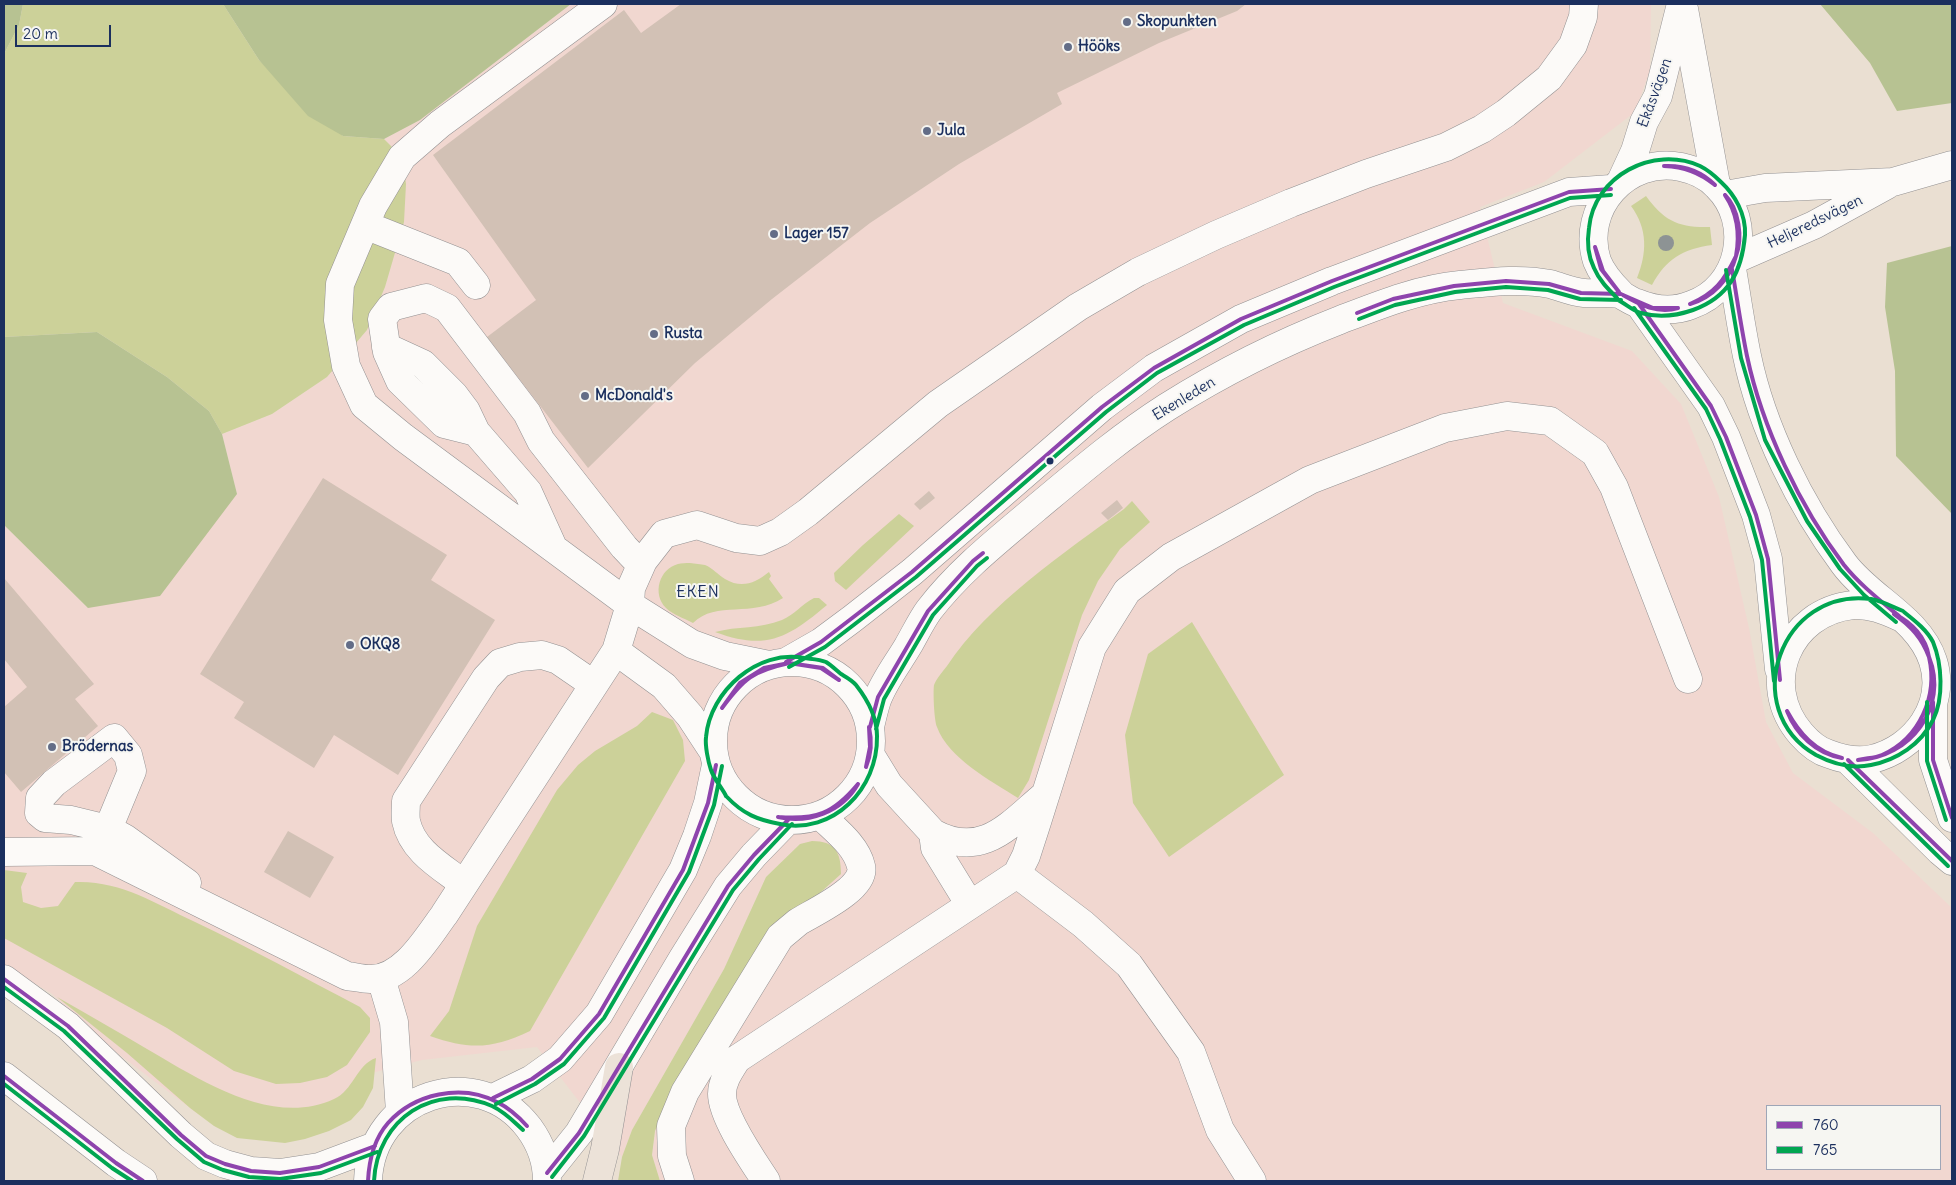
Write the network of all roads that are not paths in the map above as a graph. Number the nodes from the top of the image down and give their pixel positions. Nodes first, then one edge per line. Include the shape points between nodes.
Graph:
1 (603, 4) edge
2 (1584, 4) edge
3 (1682, 4) edge
4 (1952, 165) edge
5 (1893, 182) junction
6 (1617, 184) junction
7 (1721, 190) junction
8 (365, 225) junction
9 (1734, 264) junction
10 (476, 284) dead end
11 (1630, 299) junction
12 (553, 546) junction
13 (641, 565) junction
14 (630, 605) junction
15 (1900, 617) junction
16 (616, 651) junction
17 (777, 664) junction
18 (1688, 680) dead end
19 (1780, 680) junction
20 (593, 684) junction
21 (1934, 702) junction
22 (870, 727) junction
23 (870, 754) junction
24 (714, 758) junction
25 (1848, 760) junction
26 (1045, 796) junction
27 (820, 815) junction
28 (1952, 818) edge
29 (788, 820) junction
30 (933, 833) junction
31 (4, 852) edge
32 (1952, 860) edge
33 (1017, 874) junction
34 (464, 884) junction
35 (970, 905) junction
36 (381, 978) junction
37 (4, 979) edge
38 (619, 1067) junction
39 (4, 1076) edge
40 (493, 1098) junction
41 (400, 1112) junction
42 (375, 1146) junction
43 (547, 1177) edge
44 (144, 1181) edge
45 (368, 1181) edge
46 (597, 1181) edge
47 (680, 1181) edge
48 (766, 1181) edge
49 (1252, 1181) edge

1 - 8 street via 440,124 402,157
2 - 13 street via 1583,17 1572,45 1549,78 1482,129 1446,147 1291,203 1138,272 1078,307 938,404 780,532 760,541 736,538 697,525 664,534
3 - 6 street, Ekåsvägen via 1658,96
3 - 7 street, Ekåsvägen
4 - 5 street, Heljeredsvägen
5 - 7 street, Heljeredsvägen
5 - 9 street, Heljeredsvägen
6 - 7 street via 1644,168 1669,164 1693,170
6 - 11 street via 1600,206 1594,225 1594,244 1598,264 1608,280
6 - 17 street via 1569,192 1332,281 1241,319 1154,368 1102,407 912,572 820,642
7 - 9 street, Ekenleden via 1738,224 1739,242
8 - 10 street via 458,262
8 - 12 street via 340,284 338,320 346,366 364,405
9 - 11 street, Ekenleden via 1722,284 1693,305 1657,309
9 - 15 street, Ekenleden via 1747,357 1771,437 1813,518 1845,566
11 - 19 street via 1711,406 1726,437 1756,515 1768,559
11 - 22 street, Ekenleden via 1581,293 1549,284 1506,280 1454,286 1393,299 1300,336 1167,407 1068,482 973,561 928,611 878,697
12 - 13 street via 528,492 476,432 444,424 400,380 386,346 382,319 391,307 426,298 447,308 526,413 542,441
12 - 14 street
13 - 14 street via 631,588
14 - 16 street
14 - 17 street via 692,644 725,656
15 - 19 street via 1878,608 1855,605 1832,609 1812,620 1795,636 1784,657
15 - 21 street via 1915,629 1934,664
16 - 20 street
16 - 24 street via 664,686 690,716
17 - 22 street via 800,662 814,665 840,678 859,700
17 - 24 street via 749,675 732,689 720,708 713,729
18 - 26 street via 1614,487 1595,453 1550,421 1507,416 1445,428 1310,480 1171,557 1127,591 1092,647
19 - 25 street via 1783,703 1792,724 1807,741 1826,754
20 - 34 street
20 - 34 street via 558,660 542,655 500,663 480,686 406,801 406,820 412,838 423,852
21 - 25 street via 1925,723 1910,740 1892,752 1871,759
21 - 28 street via 1933,760
22 - 23 street
23 - 27 street via 861,780 853,791 844,801
23 - 30 street via 889,785
24 - 29 street via 725,785 739,801 757,813
24 - 40 street via 708,803 683,870 598,1014 560,1059 532,1079
25 - 32 street
26 - 30 street via 1005,830 988,839 971,842 942,838
26 - 33 street
27 - 29 street
27 - 47 street via 852,846 862,866 861,876 845,893 780,937 685,1092 671,1126 672,1156
29 - 38 street via 728,886
30 - 35 street via 935,848
31 - 36 street via 102,840 206,907 347,976
33 - 35 street
33 - 49 street via 1083,924 1129,965 1191,1052 1220,1130
34 - 36 street via 402,968
35 - 48 street via 737,1059 723,1084 722,1096 727,1114
36 - 41 street via 394,1022
37 - 42 street via 68,1026 206,1156 250,1171 280,1173 319,1167
38 - 43 street via 579,1133
38 - 46 highway
39 - 44 street
40 - 41 street via 455,1092 435,1095
40 - 43 street via 514,1112 535,1137
41 - 42 street via 387,1125
42 - 45 street

